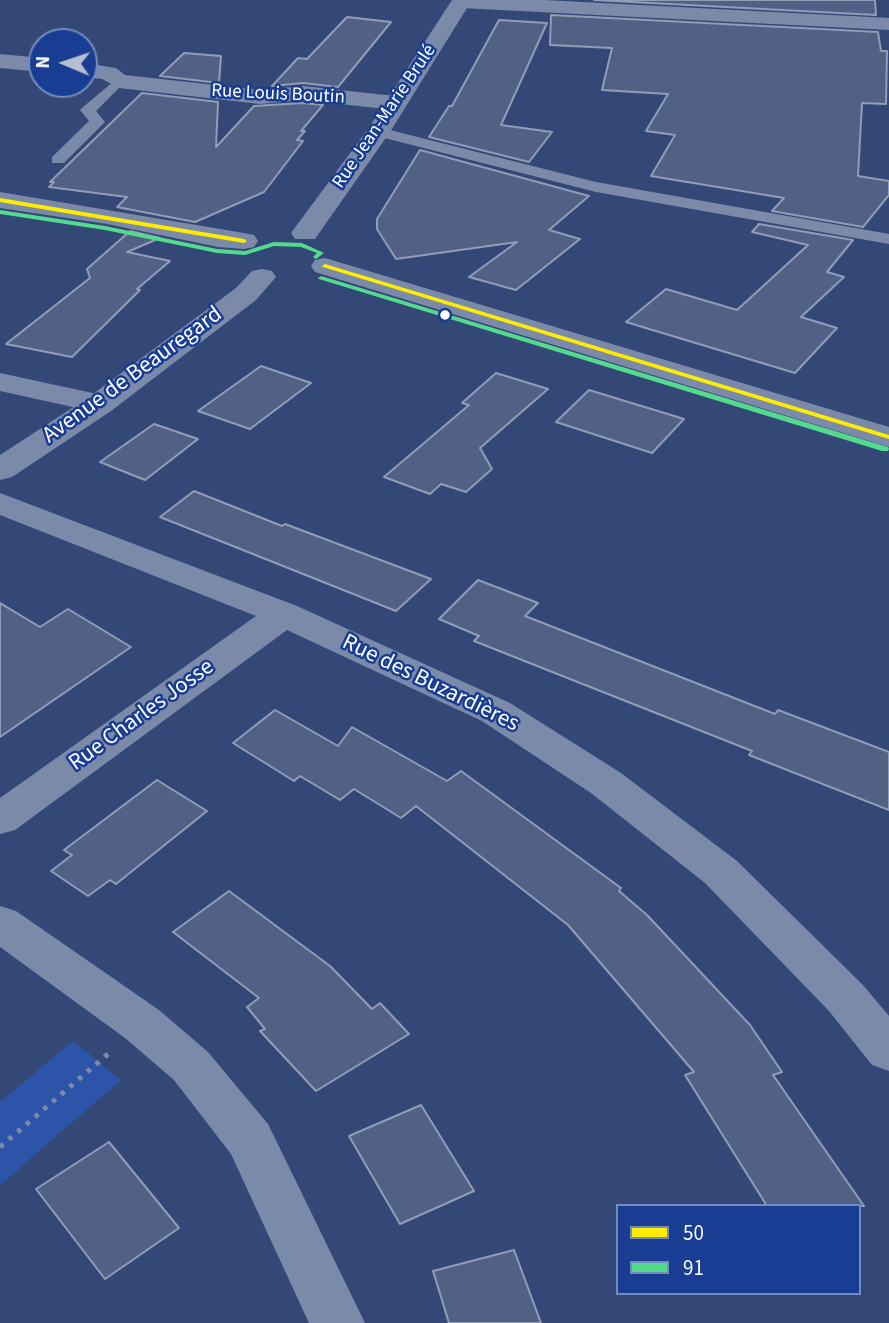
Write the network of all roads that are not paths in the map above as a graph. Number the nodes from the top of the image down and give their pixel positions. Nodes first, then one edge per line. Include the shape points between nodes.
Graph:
1 (462, 1) edge
2 (889, 24) edge
3 (0, 61) edge
4 (28, 64) edge
5 (98, 72) edge
6 (119, 81) junction
7 (395, 103) junction
8 (378, 132) junction
9 (58, 160) dead end
10 (0, 200) edge
11 (305, 233) junction
12 (889, 239) edge
13 (244, 241) junction
14 (325, 266) junction
15 (282, 277) junction
16 (0, 382) edge
17 (100, 404) junction
18 (889, 438) edge
19 (0, 470) edge
20 (0, 503) edge
21 (284, 614) junction
22 (0, 819) edge
23 (0, 923) edge
24 (889, 1051) edge
25 (337, 1323) edge

1 - 2 street
1 - 7 street, Rue Jean-Marie Brulé
3 - 4 street
5 - 6 street, Rue Louis Boutin
6 - 7 street, Rue Louis Boutin via 260,97 303,93
6 - 9 lane via 88,110 97,122
7 - 8 street, Rue Jean-Marie Brulé
8 - 11 street, Rue Jean-Marie Brulé
8 - 12 lane via 596,187
10 - 13 street
11 - 13 street via 272,232
11 - 14 street via 329,243 334,251
13 - 15 street via 236,247 233,261 238,268
14 - 15 street
14 - 18 street
15 - 17 street, Avenue de Beauregard via 246,294
16 - 17 street
17 - 19 street, Avenue de Beauregard
20 - 21 street, Rue des Buzardières
21 - 22 street, Rue Charles Josse
21 - 24 street, Rue des Buzardières via 496,712 606,783 721,872 846,998
23 - 25 street via 142,1024 191,1066 250,1140

